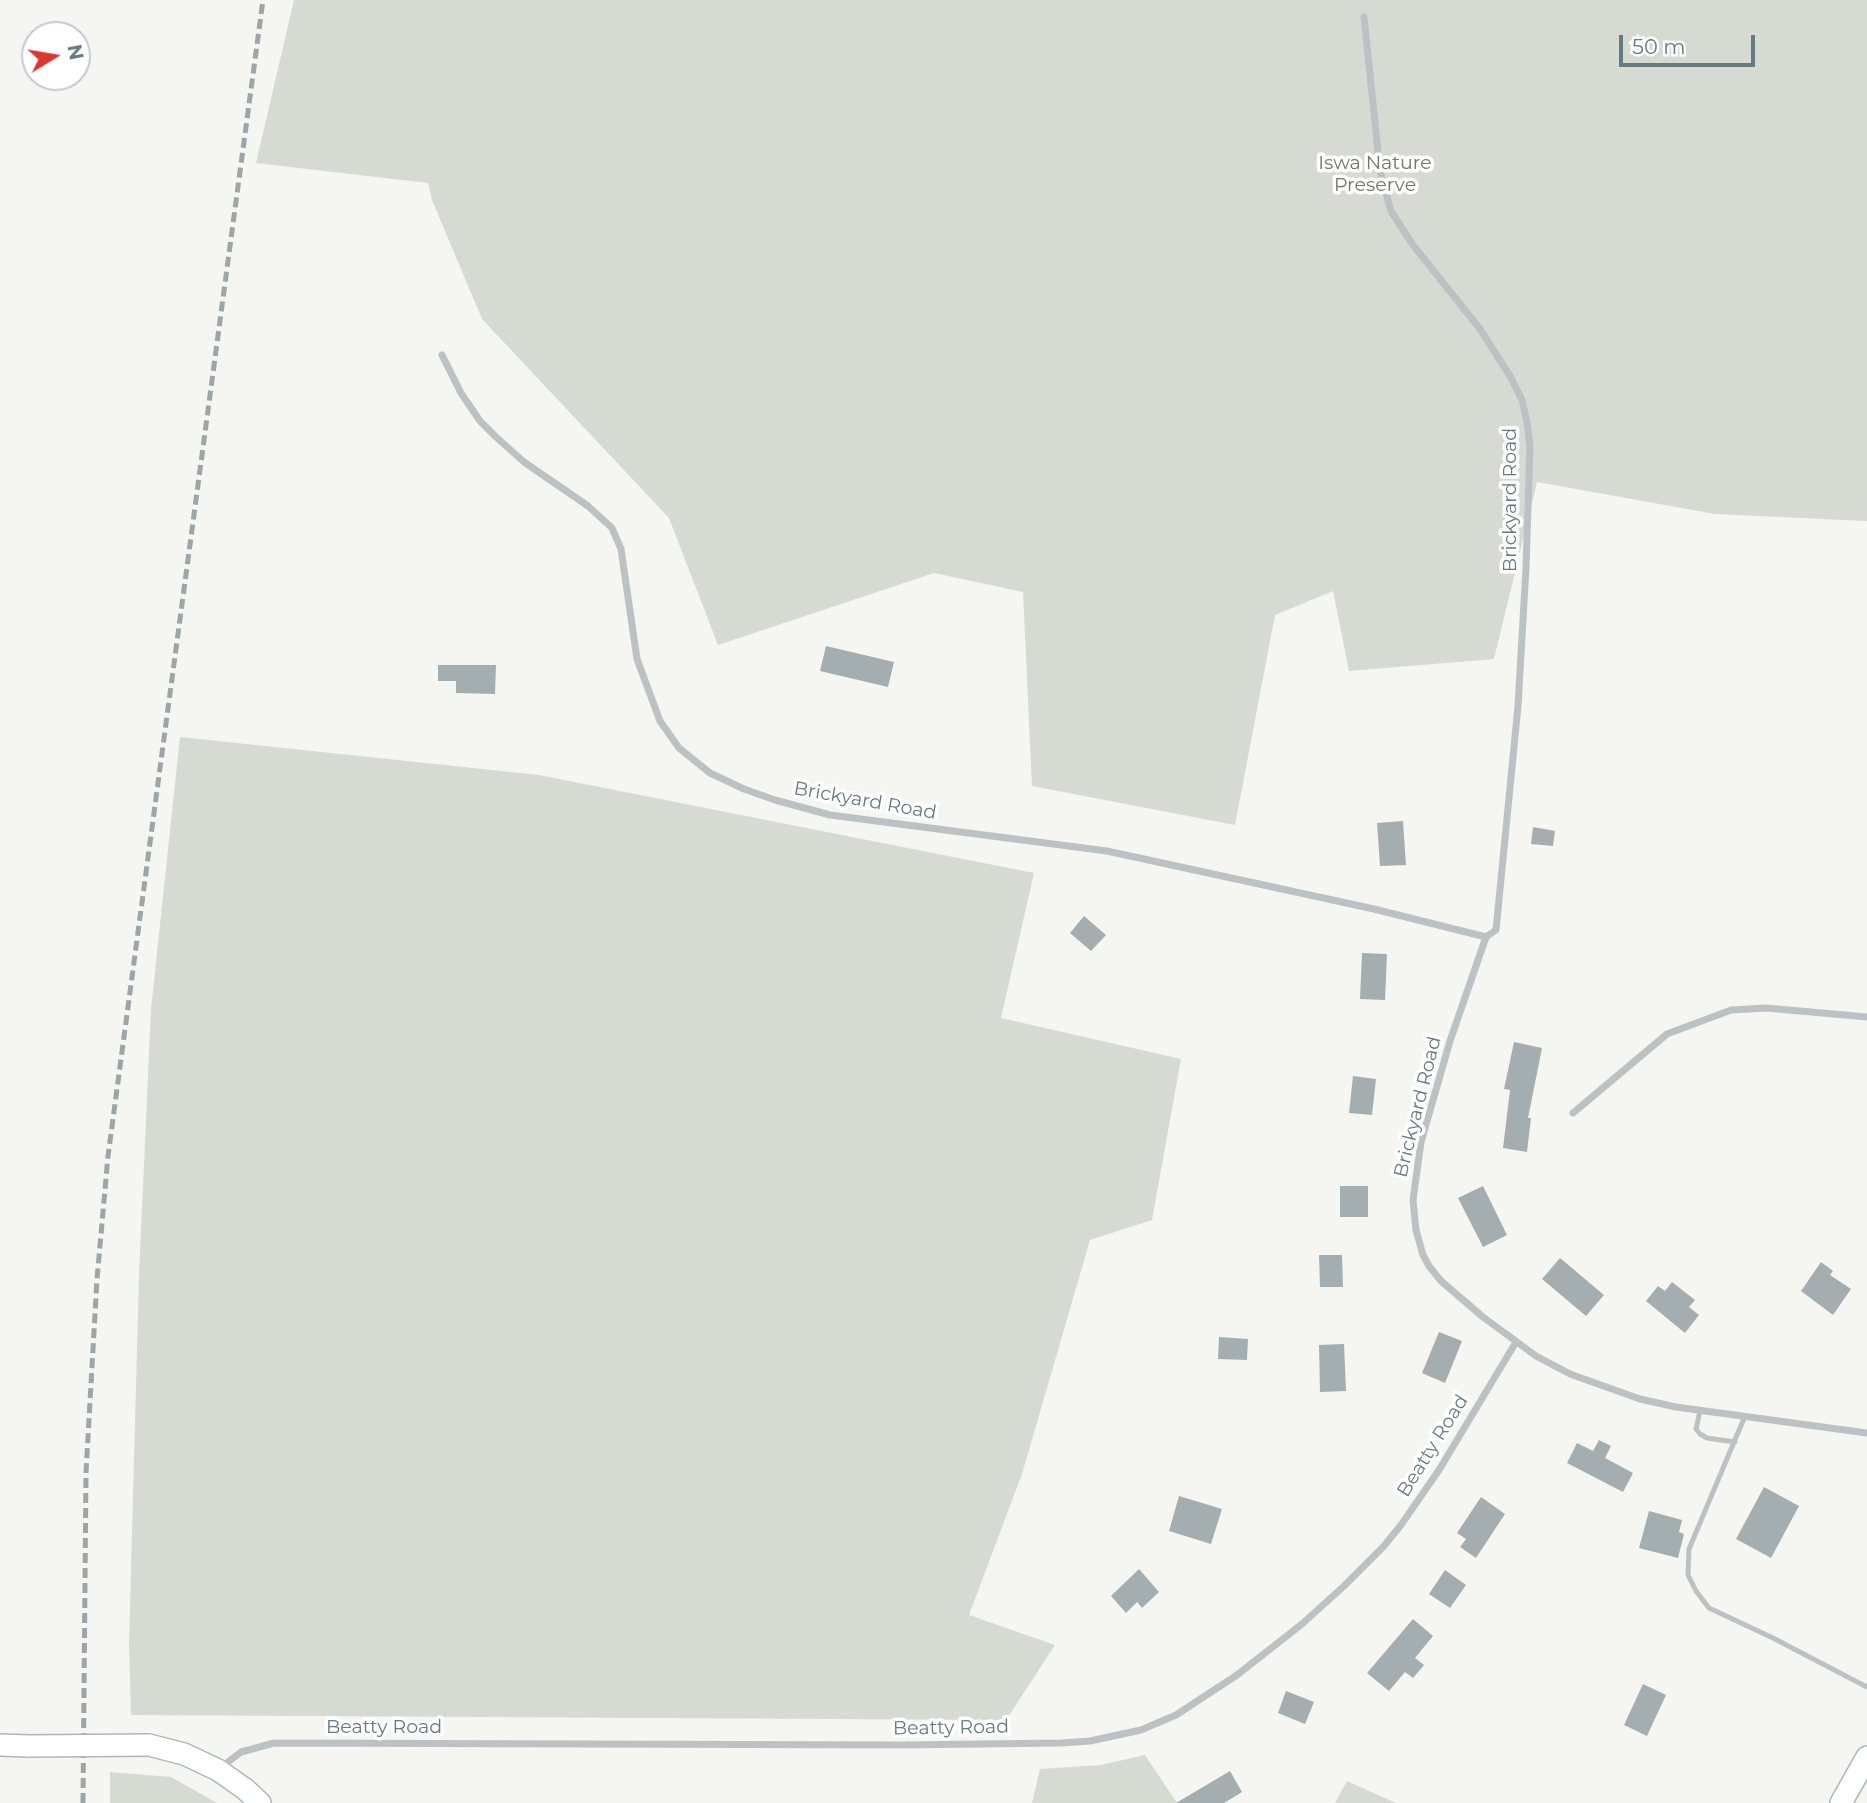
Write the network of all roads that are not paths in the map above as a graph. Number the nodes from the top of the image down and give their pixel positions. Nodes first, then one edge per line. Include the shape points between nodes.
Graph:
1 (1364, 17) dead end
2 (442, 355) dead end
3 (1486, 937) junction
4 (1867, 1017) edge
5 (1573, 1113) dead end
6 (1516, 1342) junction
7 (1700, 1411) junction
8 (1745, 1416) junction
9 (1867, 1433) edge
10 (1735, 1442) junction
11 (1867, 1688) edge
12 (0, 1745) edge
13 (1867, 1757) edge
14 (218, 1770) junction
15 (260, 1803) edge
16 (1841, 1803) edge

1 - 3 street, Brickyard Road via 1380,172 1391,211 1499,356 1522,400 1527,422 1527,541 1518,706 1496,930
2 - 3 street, Brickyard Road via 461,393 496,438 612,528 621,549 637,659 660,721 678,748 710,773 775,800 830,815 1107,851
3 - 6 street, Brickyard Road via 1421,1142 1413,1200 1416,1230 1429,1266
4 - 5 street via 1766,1008 1731,1010 1667,1034
6 - 7 street, Brickyard Road via 1553,1366 1609,1390
6 - 14 street, Beatty Road via 1438,1470 1384,1546 1311,1616 1237,1675 1176,1715 1140,1730 1090,1741 1034,1743 274,1743 241,1752
7 - 8 street, Brickyard Road
7 - 10 lane via 1696,1429 1700,1434
8 - 9 street, Brickyard Road
8 - 10 lane
10 - 11 lane via 1689,1549 1688,1575 1696,1591 1710,1608
12 - 14 street, bridge via 149,1745
13 - 16 street
14 - 15 street

